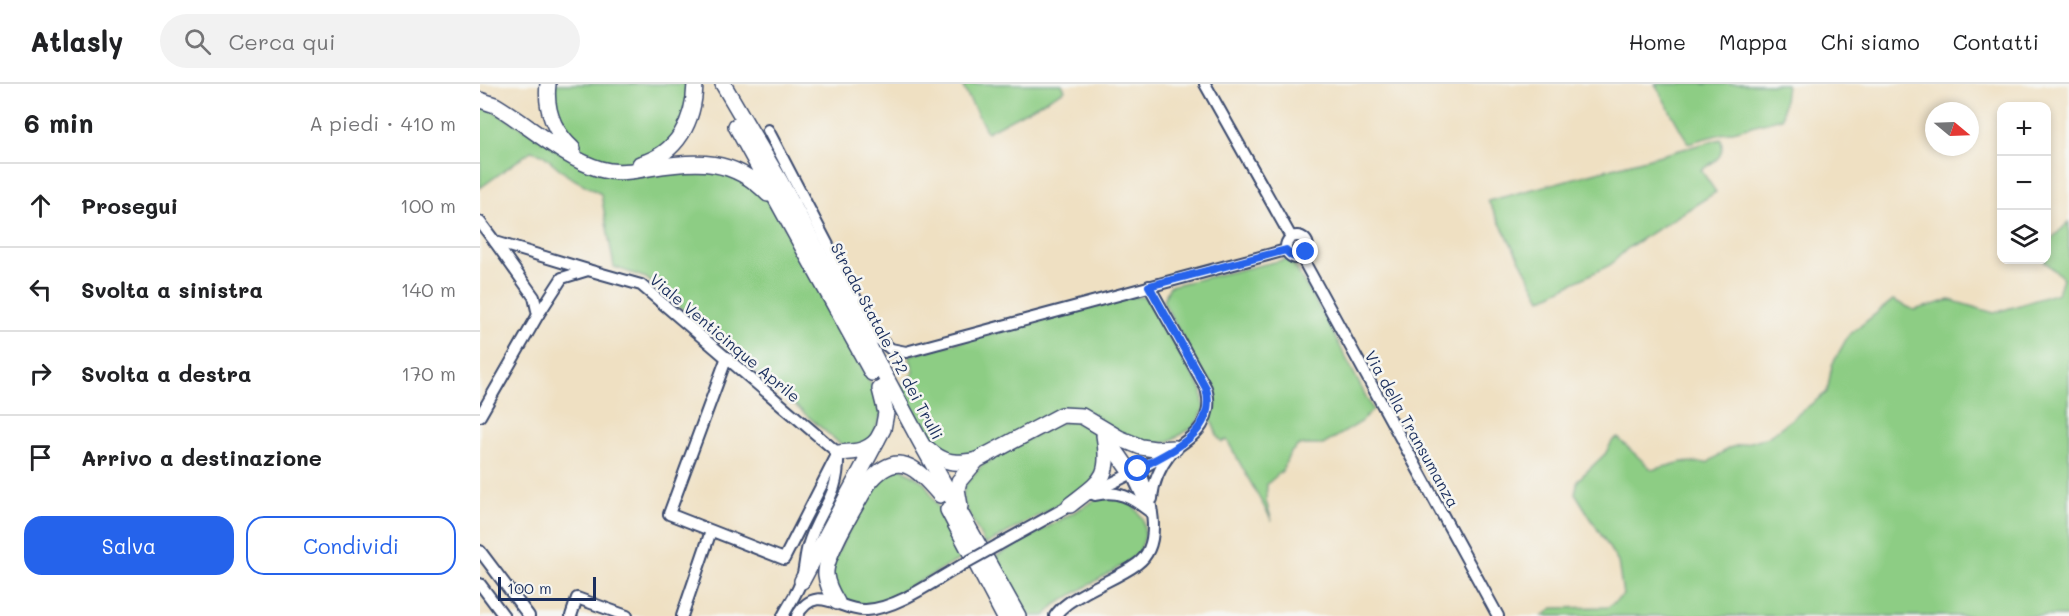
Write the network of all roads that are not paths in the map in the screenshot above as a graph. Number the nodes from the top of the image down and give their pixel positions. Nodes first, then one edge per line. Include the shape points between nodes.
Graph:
1 (548, 84) edge
2 (695, 84) edge
3 (713, 84) edge
4 (723, 84) edge
5 (1205, 84) edge
6 (480, 100) edge
7 (768, 130) dead end
8 (781, 208) junction
9 (480, 222) edge
10 (1291, 237) junction
11 (495, 242) junction
12 (1286, 250) junction
13 (1301, 256) junction
14 (588, 270) junction
15 (1149, 286) junction
16 (538, 315) junction
17 (727, 357) junction
18 (880, 389) junction
19 (480, 416) edge
20 (1107, 433) junction
21 (880, 438) junction
22 (920, 441) junction
23 (1175, 448) junction
24 (838, 453) junction
25 (977, 460) junction
26 (1135, 471) junction
27 (940, 495) junction
28 (1075, 502) junction
29 (1151, 511) junction
30 (963, 517) junction
31 (711, 531) junction
32 (480, 552) edge
33 (802, 581) junction
34 (480, 584) edge
35 (894, 603) junction
36 (839, 609) edge
37 (504, 616) edge
38 (528, 616) edge
39 (571, 616) edge
40 (627, 616) edge
41 (682, 616) edge
42 (783, 616) edge
43 (797, 616) edge
44 (873, 616) edge
45 (1004, 616) edge
46 (1018, 616) edge
47 (1055, 616) edge
48 (1498, 616) edge

1 - 2 highway via 552,119 566,143 596,162 625,167 658,157 676,142 693,111
3 - 8 highway, Strada Statale 172 dei Trulli
4 - 22 highway, Strada Statale 172 dei Trulli via 780,181
5 - 10 street
6 - 8 highway via 495,105 580,161 602,170 627,172 703,162 748,176
7 - 15 street via 876,337 891,349 906,352
8 - 18 highway, Strada Statale 172 dei Trulli
9 - 11 street
10 - 12 street
10 - 13 street via 1299,236 1306,241 1307,250
11 - 14 street, Viale Venticinque Aprile
11 - 16 street via 534,297
12 - 13 street via 1292,256
12 - 15 street
13 - 48 street, Via della Transumanza
14 - 16 street via 562,278
14 - 17 street, Viale Venticinque Aprile via 641,285
15 - 23 street via 1208,397 1209,407 1201,427
16 - 19 street
17 - 24 street, Viale Venticinque Aprile
17 - 31 street via 669,514
18 - 21 highway via 886,413
18 - 27 highway, Strada Statale 172 dei Trulli
20 - 23 highway via 1141,447
20 - 25 highway via 1082,416 1062,415
20 - 26 highway via 1129,450
20 - 28 highway via 1108,456 1102,477
21 - 24 highway via 864,450
21 - 33 highway
22 - 25 highway via 949,463
22 - 30 highway, Strada Statale 172 dei Trulli
23 - 26 street
23 - 29 street via 1155,481
24 - 31 street via 784,559
24 - 33 street via 832,496 807,547
25 - 30 highway via 963,475 957,489
26 - 28 street
26 - 29 street via 1148,490
27 - 36 highway via 921,473 909,466 889,466 874,476 826,567 828,584
27 - 45 highway, Strada Statale 172 dei Trulli
28 - 29 street via 1115,493
28 - 35 street, bridge
29 - 47 street via 1152,540 1143,558 1069,602
30 - 46 highway, Strada Statale 172 dei Trulli
31 - 41 street
32 - 38 street
33 - 42 street
34 - 37 street
35 - 36 street via 863,610
35 - 44 street
36 - 43 street via 818,599 804,606
39 - 40 street via 577,598

